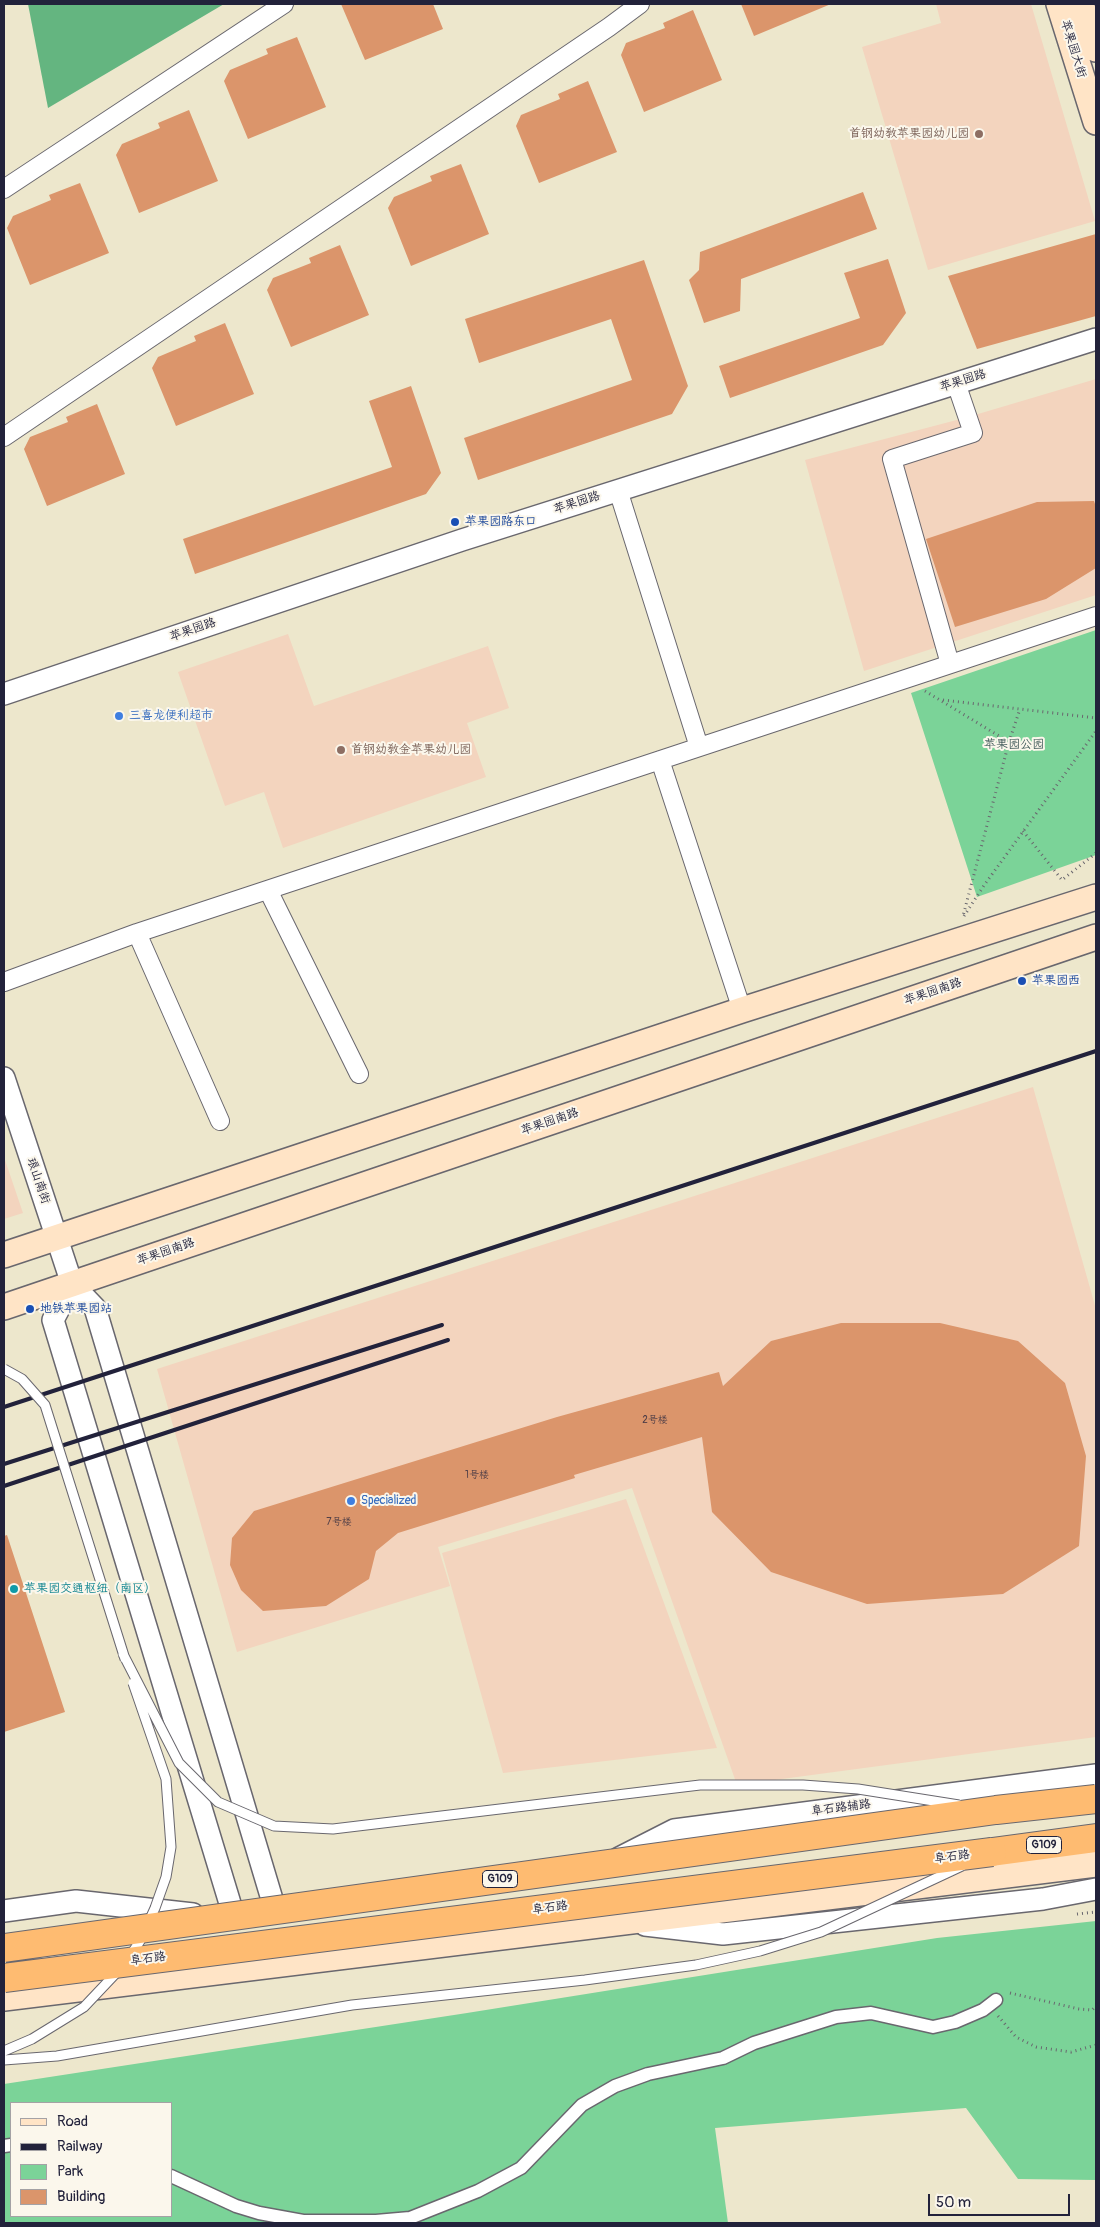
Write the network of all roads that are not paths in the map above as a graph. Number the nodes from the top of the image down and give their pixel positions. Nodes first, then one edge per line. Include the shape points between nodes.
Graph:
1 (284, 4) edge
2 (640, 4) edge
3 (1060, 4) edge
4 (1081, 4) edge
5 (1096, 49) edge
6 (1096, 122) edge
7 (4, 189) edge
8 (1096, 339) edge
9 (956, 383) junction
10 (4, 437) edge
11 (618, 490) junction
12 (1096, 616) edge
13 (950, 664) junction
14 (4, 694) edge
15 (699, 747) junction
16 (660, 760) junction
17 (268, 890) junction
18 (1096, 897) edge
19 (136, 933) junction
20 (1096, 938) edge
21 (4, 982) edge
22 (742, 1010) junction
23 (359, 1074) dead end
24 (4, 1078) edge
25 (220, 1121) dead end
26 (57, 1237) junction
27 (4, 1255) edge
28 (72, 1284) junction
29 (4, 1307) edge
30 (4, 1369) edge
31 (123, 1654) junction
32 (1096, 1775) edge
33 (1096, 1784) edge
34 (1096, 1799) edge
35 (996, 1810) junction
36 (1096, 1838) edge
37 (992, 1852) junction
38 (1096, 1864) edge
39 (595, 1871) junction
40 (1096, 1889) edge
41 (274, 1906) junction
42 (4, 1910) edge
43 (232, 1910) junction
44 (193, 1914) junction
45 (617, 1922) junction
46 (4, 1938) edge
47 (4, 1948) edge
48 (4, 1978) edge
49 (4, 1998) edge
50 (996, 2000) road end
51 (4, 2050) edge
52 (4, 2060) edge
53 (172, 2176) edge

1 - 7 street
2 - 10 street
3 - 6 main road, 苹果园大街
4 - 5 main road, 苹果园大街
8 - 9 street, 苹果园路
9 - 11 street, 苹果园路
9 - 13 street via 973,433 892,459
11 - 14 street, 苹果园路
11 - 15 street
12 - 13 street
13 - 15 street
15 - 16 street
16 - 17 street
16 - 22 street
17 - 19 street
17 - 23 street
18 - 22 main road
19 - 21 street
19 - 25 street
20 - 28 main road, 苹果园南路
22 - 26 main road
24 - 26 street, 琅山南街
26 - 27 main road
26 - 28 street, 琅山南街
28 - 29 main road, 苹果园南路
28 - 41 street via 95,1308
28 - 43 street via 53,1320
30 - 31 lane, bridge via 22,1379 45,1405
31 - 35 lane, bridge via 179,1763 218,1802 274,1826 334,1829 700,1785 803,1784
31 - 51 lane, bridge via 166,1779 171,1847 166,1877 140,1941 119,1970 84,2007 32,2039
32 - 39 street, 阜石路辅路 via 674,1830
33 - 39 main road via 977,1825
34 - 35 highway, G109, bridge
35 - 47 highway, G109, bridge
36 - 37 highway, 阜石路 / G109
37 - 48 highway, 阜石路 / G109, bridge
37 - 52 lane, bridge via 821,1932 760,1951 696,1965 352,2004 57,2056
38 - 45 main road, 阜石路
39 - 41 main road
40 - 45 street via 1043,1899 723,1934
41 - 43 main road
42 - 44 street via 76,1901
43 - 44 main road
44 - 46 main road
45 - 49 main road, 阜石路
50 - 53 street via 983,2010 933,2027 871,2013 836,2018 754,2043 723,2058 648,2074 615,2086 582,2106 521,2168 478,2191 410,2218 304,2221 236,2206

